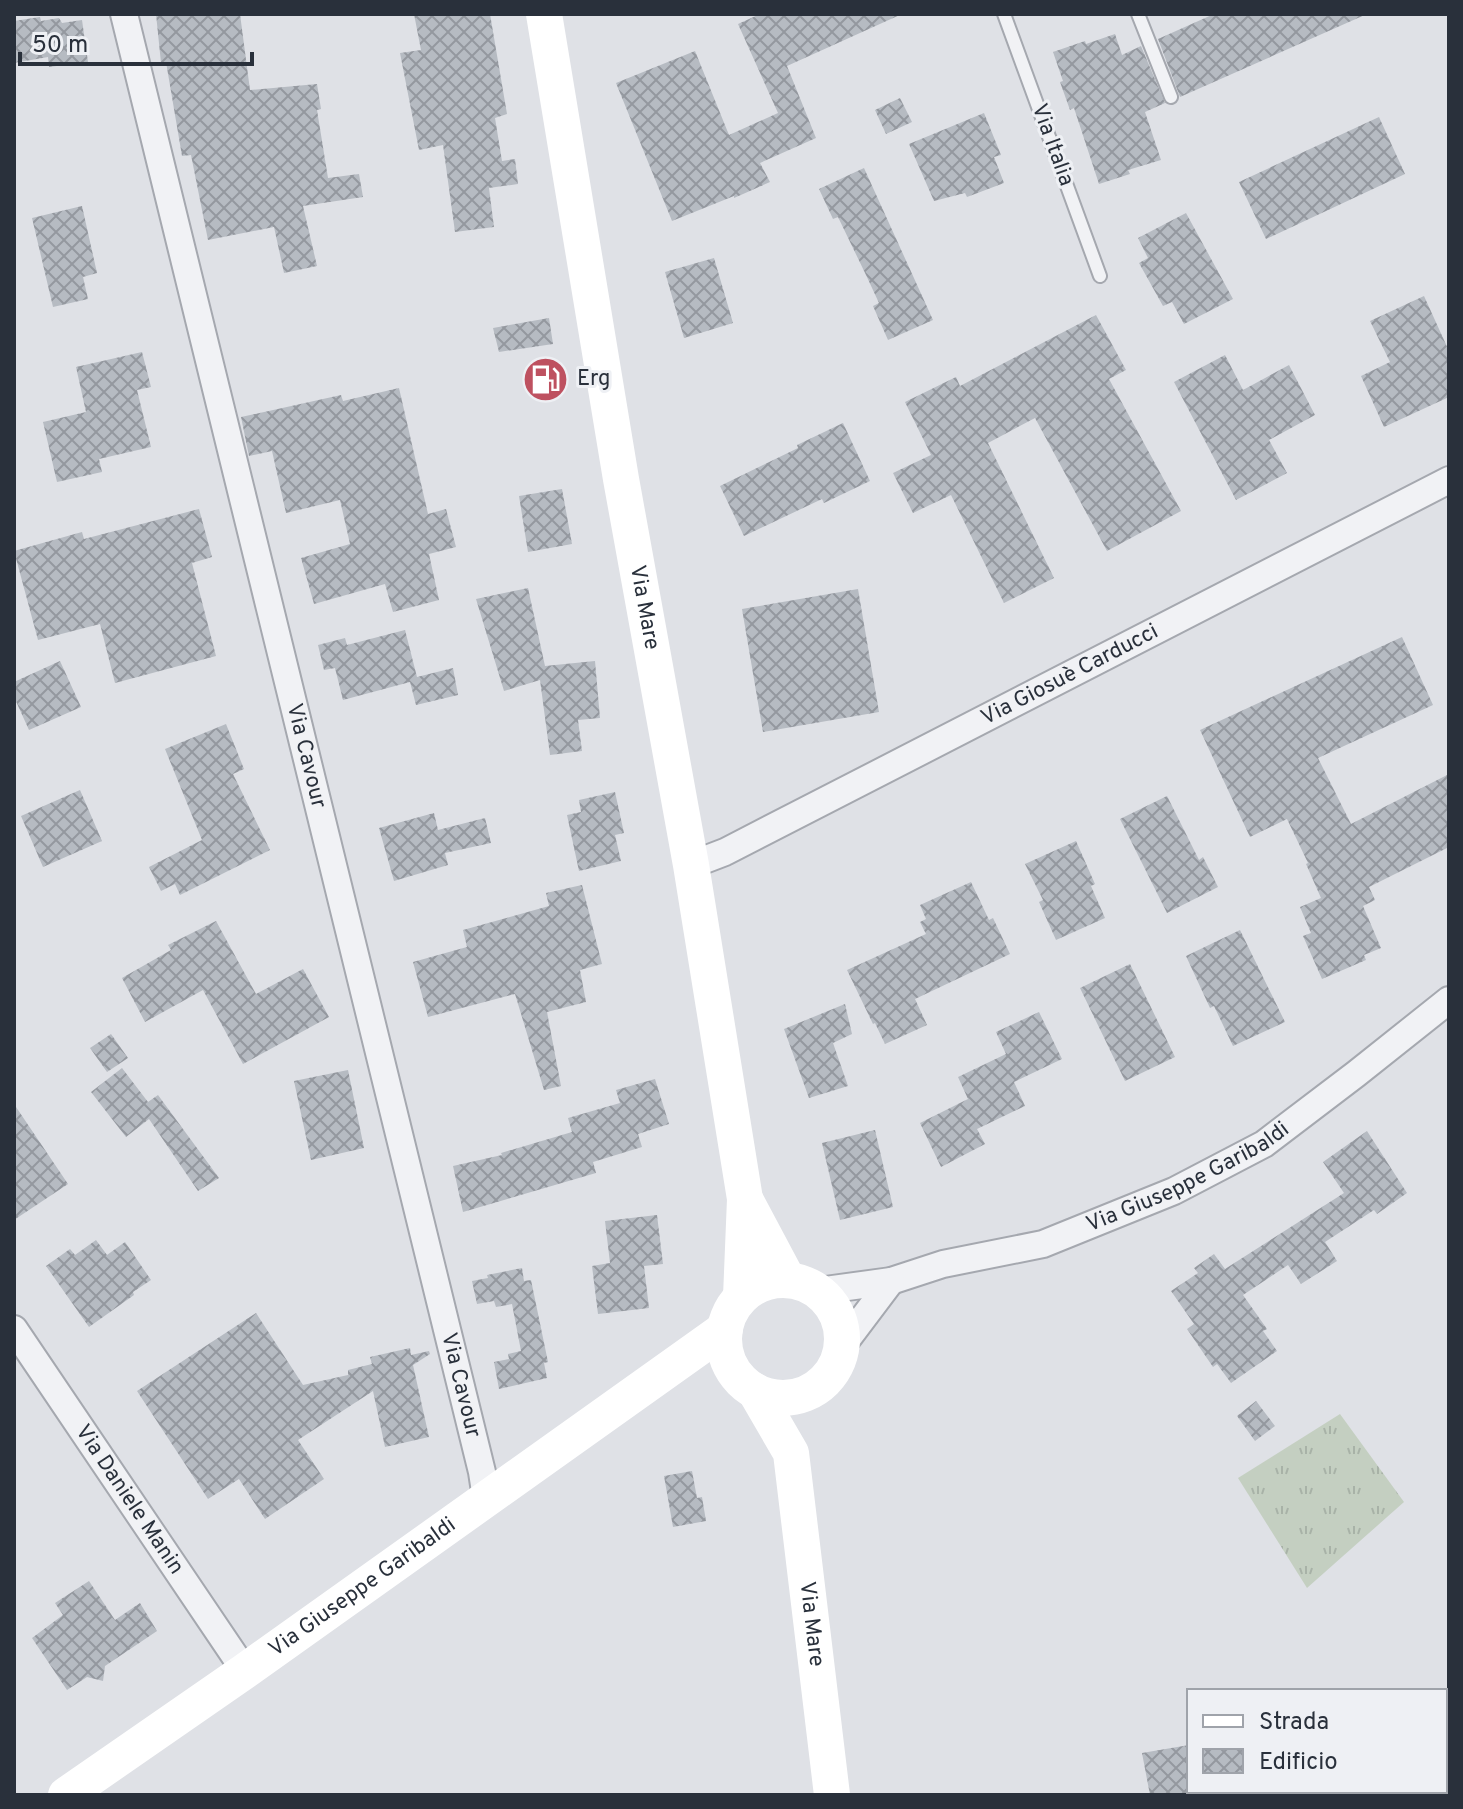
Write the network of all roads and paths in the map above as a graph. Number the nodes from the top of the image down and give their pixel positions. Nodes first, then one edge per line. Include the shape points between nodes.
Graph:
1 (124, 14) edge
2 (544, 14) edge
3 (1004, 14) edge
4 (1138, 14) edge
5 (1171, 97) dead end
6 (1100, 276) dead end
7 (1449, 480) edge
8 (691, 865) junction
9 (1449, 1000) edge
10 (745, 1199) junction
11 (891, 1281) junction
12 (803, 1285) junction
13 (741, 1297) junction
14 (14, 1329) edge
15 (725, 1329) junction
16 (842, 1346) junction
17 (659, 1377) junction
18 (747, 1386) junction
19 (814, 1390) junction
20 (791, 1453) junction
21 (486, 1498) junction
22 (245, 1671) junction
23 (66, 1795) edge
24 (832, 1795) edge

1 - 21 street, Via Cavour
2 - 8 main road, Via Mare
3 - 6 lane, Via Italia
4 - 5 lane
7 - 8 street, Via Giosuè Carducci
8 - 10 main road, Via Mare
9 - 11 street, Via Giuseppe Garibaldi via 1264,1144 1174,1191 1043,1244 943,1264
10 - 12 main road, Via Mare
10 - 13 main road, Via Mare
11 - 12 street, Via Giuseppe Garibaldi
11 - 16 street
12 - 13 main road via 770,1281
12 - 16 main road, Via Mare via 829,1302 842,1330
13 - 15 main road, Via Mare
14 - 22 street, Via Daniele Manin
15 - 17 main road, Via Giuseppe Garibaldi
15 - 18 main road, Via Mare via 730,1364
16 - 19 main road, Via Mare via 838,1364
17 - 18 main road
17 - 21 main road, Via Giuseppe Garibaldi
18 - 19 main road via 774,1398
18 - 20 main road, Via Mare
19 - 20 main road, Via Mare
20 - 24 main road, Via Mare
21 - 22 main road, Via Giuseppe Garibaldi
22 - 23 main road, Via Giuseppe Garibaldi

